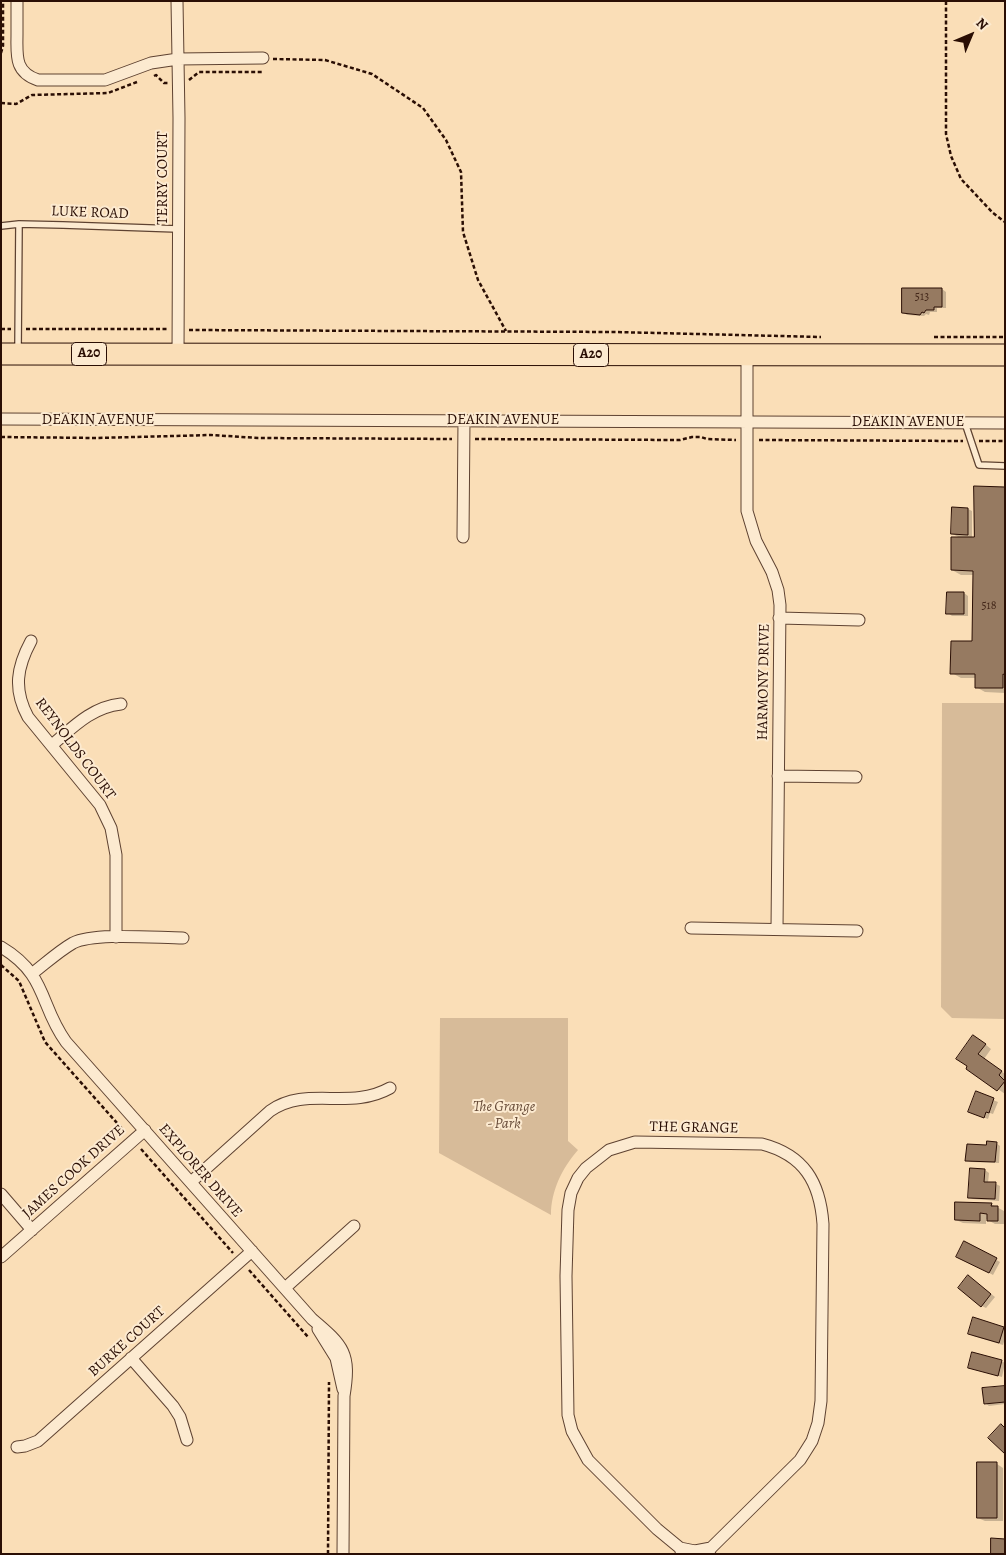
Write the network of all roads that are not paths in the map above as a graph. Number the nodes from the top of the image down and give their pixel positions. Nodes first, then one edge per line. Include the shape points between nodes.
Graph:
1 (17, 1) edge
2 (177, 1) edge
3 (263, 58) road end
4 (178, 59) junction
5 (19, 224) junction
6 (1, 226) edge
7 (178, 229) junction
8 (10, 354) edge
9 (178, 355) junction
10 (1005, 355) edge
11 (746, 356) junction
12 (1, 420) edge
13 (464, 420) junction
14 (747, 422) junction
15 (965, 422) junction
16 (1005, 423) edge
17 (1004, 467) edge
18 (463, 537) dead end
19 (779, 618) junction
20 (859, 620) dead end
21 (31, 641) dead end
22 (121, 704) dead end
23 (52, 745) junction
24 (778, 776) junction
25 (856, 777) dead end
26 (692, 928) dead end
27 (777, 929) junction
28 (857, 931) dead end
29 (116, 937) junction
30 (182, 938) dead end
31 (1, 947) edge
32 (32, 973) junction
33 (390, 1088) dead end
34 (144, 1130) junction
35 (190, 1182) junction
36 (1, 1194) edge
37 (354, 1226) dead end
38 (32, 1230) junction
39 (252, 1251) junction
40 (1, 1257) edge
41 (285, 1288) junction
42 (131, 1358) junction
43 (188, 1440) dead end
44 (17, 1447) dead end
45 (681, 1551) edge
46 (710, 1551) edge
47 (343, 1554) edge

1 - 4 street via 16,58 30,78 104,80 151,63
2 - 4 street, TERRY COURT
3 - 4 street
4 - 7 street, TERRY COURT
5 - 6 lane, LUKE ROAD
5 - 7 lane, LUKE ROAD
5 - 8 lane via 18,329
7 - 9 street, TERRY COURT
8 - 9 highway, A20
9 - 11 highway, A20
10 - 11 highway, A20
11 - 14 street, HARMONY DRIVE
12 - 13 street, DEAKIN AVENUE
13 - 14 street, DEAKIN AVENUE
13 - 18 street
14 - 15 street, DEAKIN AVENUE
14 - 19 street, HARMONY DRIVE via 747,511 756,542 778,590
15 - 16 street, DEAKIN AVENUE
15 - 17 lane via 979,465
19 - 20 street
19 - 24 street, HARMONY DRIVE
21 - 23 street, REYNOLDS COURT via 20,668 21,705
22 - 23 street via 95,711
23 - 29 street, REYNOLDS COURT via 100,805 111,828 116,856
24 - 25 street
24 - 27 street, HARMONY DRIVE
26 - 27 street
27 - 28 street
29 - 30 street
29 - 32 street via 83,939
31 - 32 street, EXPLORER DRIVE via 19,958
32 - 34 street, EXPLORER DRIVE via 66,1042
33 - 35 street via 359,1099 300,1099 280,1104
34 - 35 street, EXPLORER DRIVE
34 - 38 street, JAMES COOK DRIVE
35 - 39 street, EXPLORER DRIVE
36 - 38 street
37 - 41 street
38 - 40 street, JAMES COOK DRIVE
39 - 41 street, EXPLORER DRIVE
39 - 42 street, BURKE COURT
41 - 47 street, EXPLORER DRIVE via 312,1319 336,1358 344,1396
42 - 43 street via 173,1406
42 - 44 street, BURKE COURT via 38,1440
45 - 46 street, THE GRANGE
45 - 46 street, THE GRANGE via 588,1460 572,1431 568,1415 566,1276 571,1193 582,1173 597,1158 609,1150 635,1142 762,1144 776,1148 790,1155 811,1178 821,1204 822,1374 818,1423 800,1460

